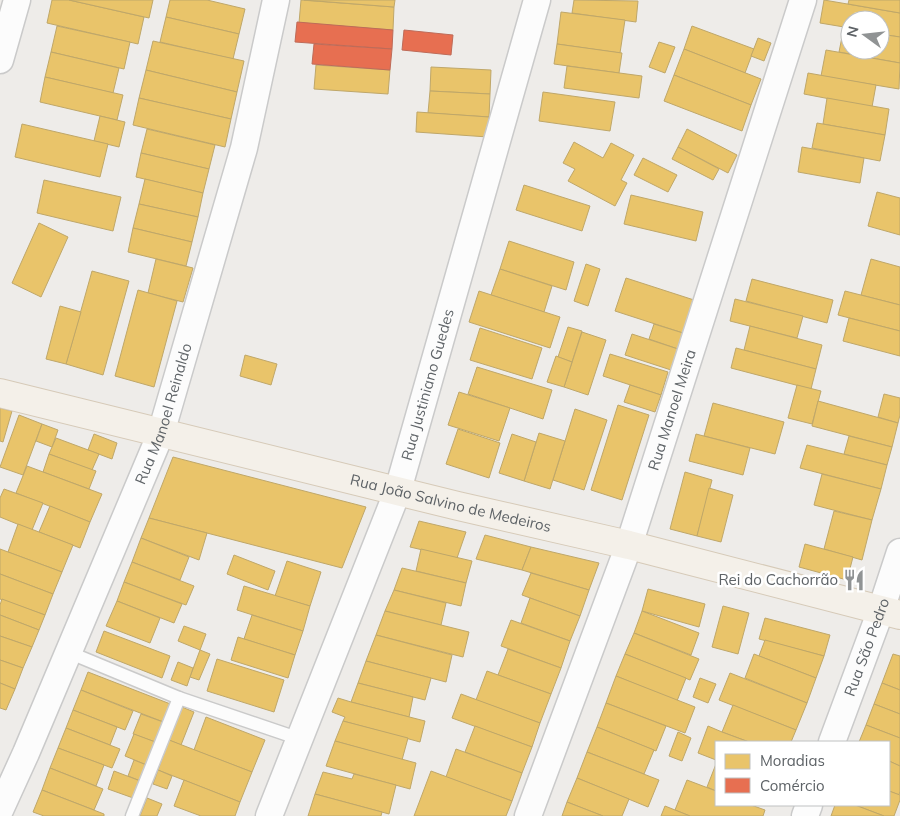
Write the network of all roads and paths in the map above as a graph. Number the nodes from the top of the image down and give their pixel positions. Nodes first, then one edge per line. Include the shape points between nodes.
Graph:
1 (17, 0) edge
2 (276, 0) edge
3 (537, 0) edge
4 (804, 0) edge
5 (0, 60) edge
6 (0, 393) edge
7 (162, 433) junction
8 (398, 490) junction
9 (629, 545) junction
10 (900, 552) edge
11 (890, 613) edge
12 (68, 652) junction
13 (178, 698) junction
14 (300, 739) junction
15 (832, 741) edge
16 (0, 810) edge
17 (132, 816) edge
18 (269, 816) edge
19 (528, 816) edge

1 - 5 street
2 - 7 street, Rua Manoel Reinaldo via 244,148
3 - 8 street, Rua Justiniano Guedes
4 - 9 street, Rua Manoel Meira
6 - 7 main road, Rua João Salvino de Medeiros
7 - 8 main road, Rua João Salvino de Medeiros
7 - 12 street, Rua Manoel Reinaldo
8 - 9 main road, Rua João Salvino de Medeiros
8 - 14 street, Rua Justiniano Guedes
9 - 11 main road, Rua João Salvino de Medeiros
9 - 19 street, Rua Manoel Meira
10 - 11 street, Rua São Pedro
11 - 15 street, Rua São Pedro
12 - 13 lane
12 - 16 street, Rua Manoel Reinaldo
13 - 14 lane
13 - 17 lane
14 - 18 street, Rua Justiniano Guedes

